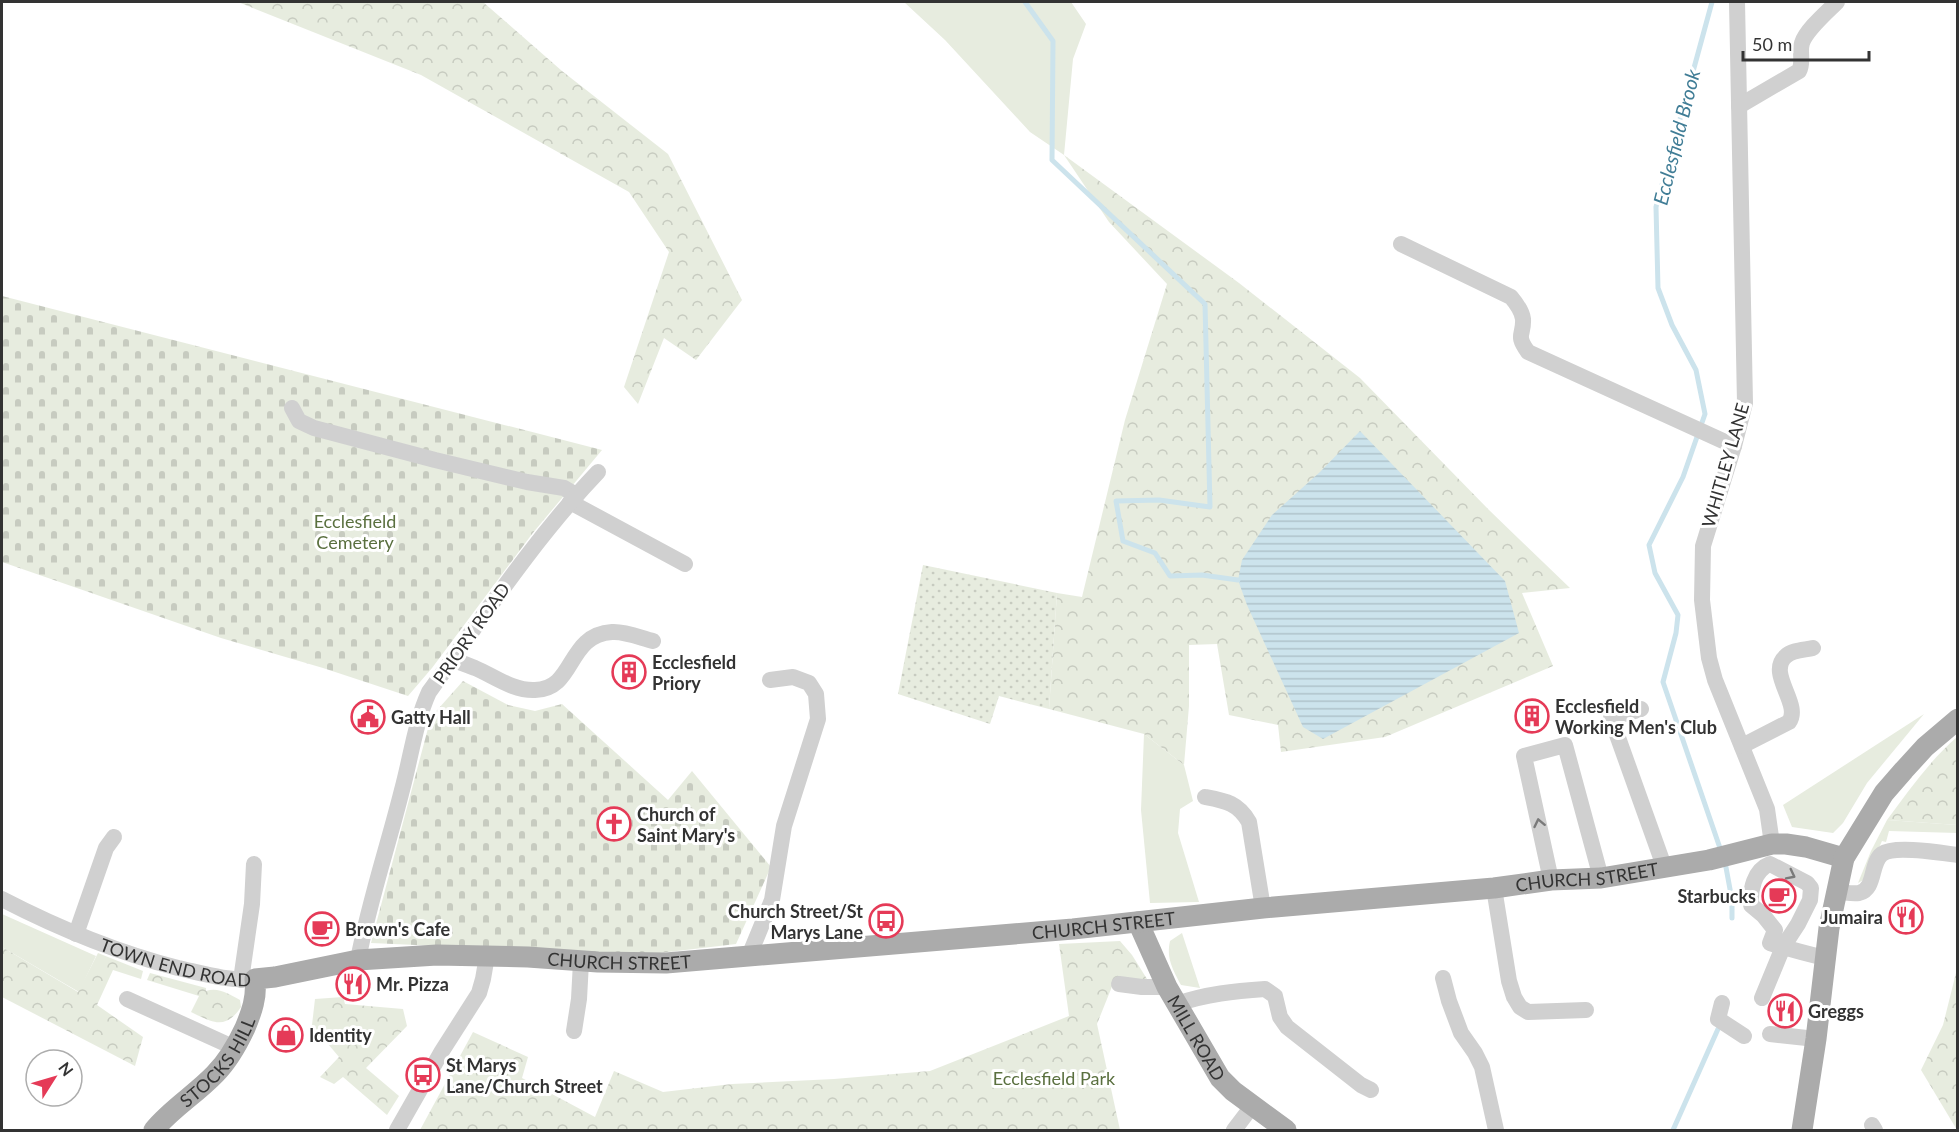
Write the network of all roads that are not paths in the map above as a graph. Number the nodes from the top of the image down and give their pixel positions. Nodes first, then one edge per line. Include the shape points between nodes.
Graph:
1 (1737, 2) edge
2 (1837, 2) edge
3 (1738, 106) junction
4 (1401, 244) dead end
5 (291, 408) dead end
6 (1734, 446) junction
7 (598, 472) dead end
8 (573, 499) junction
9 (685, 564) dead end
10 (653, 641) dead end
11 (1813, 648) dead end
12 (453, 660) junction
13 (770, 680) dead end
14 (1641, 709) dead end
15 (1958, 719) edge
16 (1742, 746) junction
17 (1204, 797) dead end
18 (114, 837) dead end
19 (1772, 844) junction
20 (1958, 855) edge
21 (1844, 858) junction
22 (254, 864) dead end
23 (1665, 869) junction
24 (1601, 878) junction
25 (1551, 880) junction
26 (1494, 888) junction
27 (1836, 892) junction
28 (2, 899) edge
29 (1263, 908) junction
30 (1138, 922) junction
31 (76, 934) junction
32 (1777, 945) junction
33 (487, 956) junction
34 (749, 956) junction
35 (1826, 958) junction
36 (358, 960) junction
37 (581, 962) junction
38 (1443, 978) dead end
39 (248, 979) junction
40 (1119, 984) dead end
41 (1172, 995) junction
42 (1762, 998) dead end
43 (127, 999) dead end
44 (1722, 1002) dead end
45 (1586, 1011) dead end
46 (574, 1030) dead end
47 (1770, 1034) dead end
48 (1744, 1036) dead end
49 (1816, 1040) junction
50 (235, 1048) junction
51 (1371, 1090) dead end
52 (1253, 1105) junction
53 (154, 1131) edge
54 (397, 1131) edge
55 (1234, 1131) edge
56 (1286, 1131) edge
57 (1496, 1131) edge
58 (1802, 1131) edge

1 - 3 street, WHITLEY LANE
2 - 3 street via 1805,36 1799,72
3 - 6 street, WHITLEY LANE via 1746,403
4 - 6 street via 1511,297 1523,319 1520,332 1528,352
5 - 8 street via 299,421 314,428 564,488
6 - 16 street, WHITLEY LANE via 1703,546 1702,600 1715,680
7 - 8 street, PRIORY ROAD
8 - 9 street
8 - 12 street, PRIORY ROAD via 514,573
10 - 12 street via 614,632 595,636 579,648 563,676 552,686 535,690 511,686
11 - 16 street via 1787,654 1782,660 1780,672 1793,710 1789,722
12 - 36 street, PRIORY ROAD via 423,706
13 - 34 street via 793,677 809,683 816,694 818,719 784,826 772,900
14 - 23 street via 1611,718
15 - 21 main road via 1925,747 1884,793
16 - 19 street, WHITLEY LANE via 1767,808
17 - 29 street via 1237,806 1249,822
18 - 31 street via 106,848
19 - 21 main road, CHURCH STREET via 1806,847
19 - 23 main road, CHURCH STREET
20 - 27 street via 1893,849 1876,861 1869,887 1861,893
21 - 27 main road
22 - 39 street
23 - 24 main road, CHURCH STREET
24 - 25 main road, CHURCH STREET
25 -> 24 street via 1524,756 1565,745
25 - 26 main road, CHURCH STREET
26 - 29 main road, CHURCH STREET
26 - 45 street via 1509,981 1520,1007 1528,1012
27 - 35 main road
28 - 31 street, TOWN END ROAD
29 - 30 main road, CHURCH STREET
30 - 34 main road, CHURCH STREET
30 - 41 main road, MILL ROAD
31 - 39 street, TOWN END ROAD via 168,965 225,979
32 -> 32 street via 1775,930 1751,905 1750,897 1758,873 1770,864 1811,888 1805,912
32 - 35 street
32 - 42 street
33 - 36 main road, CHURCH STREET
33 - 37 main road, CHURCH STREET
33 - 54 street via 479,993
34 - 37 main road, CHURCH STREET via 646,963
35 - 49 main road
36 - 39 main road, TOWN END ROAD
37 - 46 street
38 - 57 street via 1461,1033 1482,1067
39 - 50 main road, STOCKS HILL via 255,1000
40 - 41 street
41 - 51 street via 1271,991 1287,1028
41 - 52 main road, MILL ROAD via 1220,1078
43 - 50 street
44 - 48 street via 1718,1019
47 - 49 street
49 - 58 main road
50 - 53 main road, STOCKS HILL via 214,1076
52 - 55 street
52 - 56 main road, MILL ROAD

